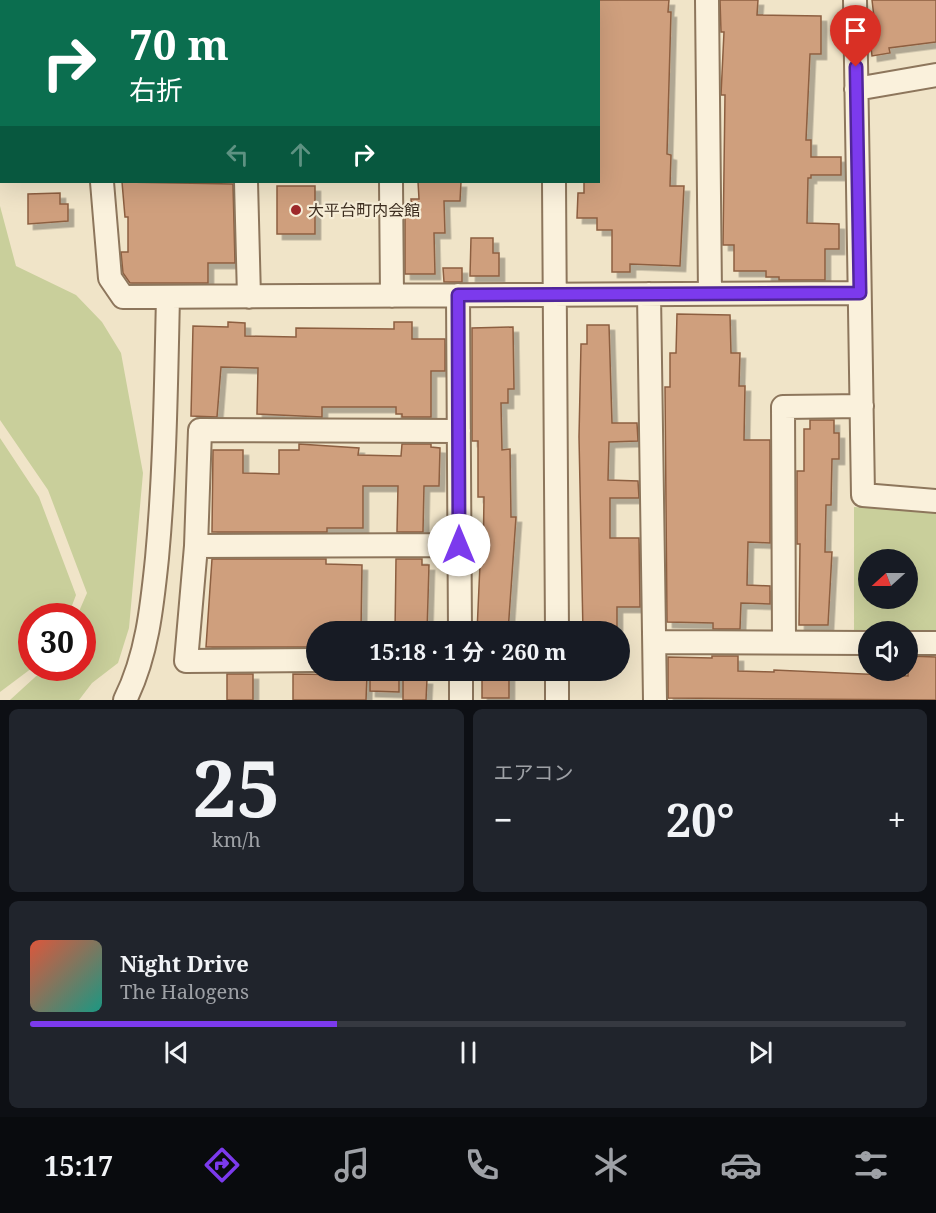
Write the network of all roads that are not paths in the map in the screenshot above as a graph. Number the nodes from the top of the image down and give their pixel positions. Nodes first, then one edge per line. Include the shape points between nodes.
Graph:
1 (707, 0) edge
2 (855, 0) edge
3 (936, 75) edge
4 (856, 90) junction
5 (102, 183) edge
6 (246, 183) edge
7 (391, 183) edge
8 (554, 183) edge
9 (860, 293) junction
10 (649, 294) junction
11 (710, 294) junction
12 (458, 295) junction
13 (555, 295) junction
14 (392, 296) junction
15 (168, 297) junction
16 (249, 297) junction
17 (862, 406) junction
18 (459, 431) junction
19 (936, 501) edge
20 (459, 545) junction
21 (196, 546) junction
22 (460, 621) edge
23 (557, 621) edge
24 (656, 642) junction
25 (784, 642) junction
26 (858, 643) edge
27 (918, 643) edge
28 (936, 643) edge
29 (306, 660) edge
30 (461, 681) edge
31 (557, 681) edge
32 (125, 700) edge
33 (461, 700) edge
34 (557, 700) edge
35 (655, 700) edge

1 - 11 street
2 - 4 street
3 - 4 street
4 - 9 street
5 - 15 street via 110,278 123,297
6 - 16 street
7 - 14 street
8 - 13 street
9 - 11 street
9 - 17 street
10 - 11 street
10 - 13 street
10 - 24 street
12 - 13 street
12 - 14 street
12 - 18 street
13 - 23 street
14 - 16 street
15 - 16 street
15 - 32 street via 163,494 150,624
17 - 19 street via 863,495
17 - 25 street via 783,407
18 - 20 street
18 - 21 street via 200,430
20 - 21 street
20 - 22 street
21 - 29 street via 186,662
24 - 25 street
24 - 35 street
25 - 26 street
27 - 28 street
30 - 33 street
31 - 34 street

